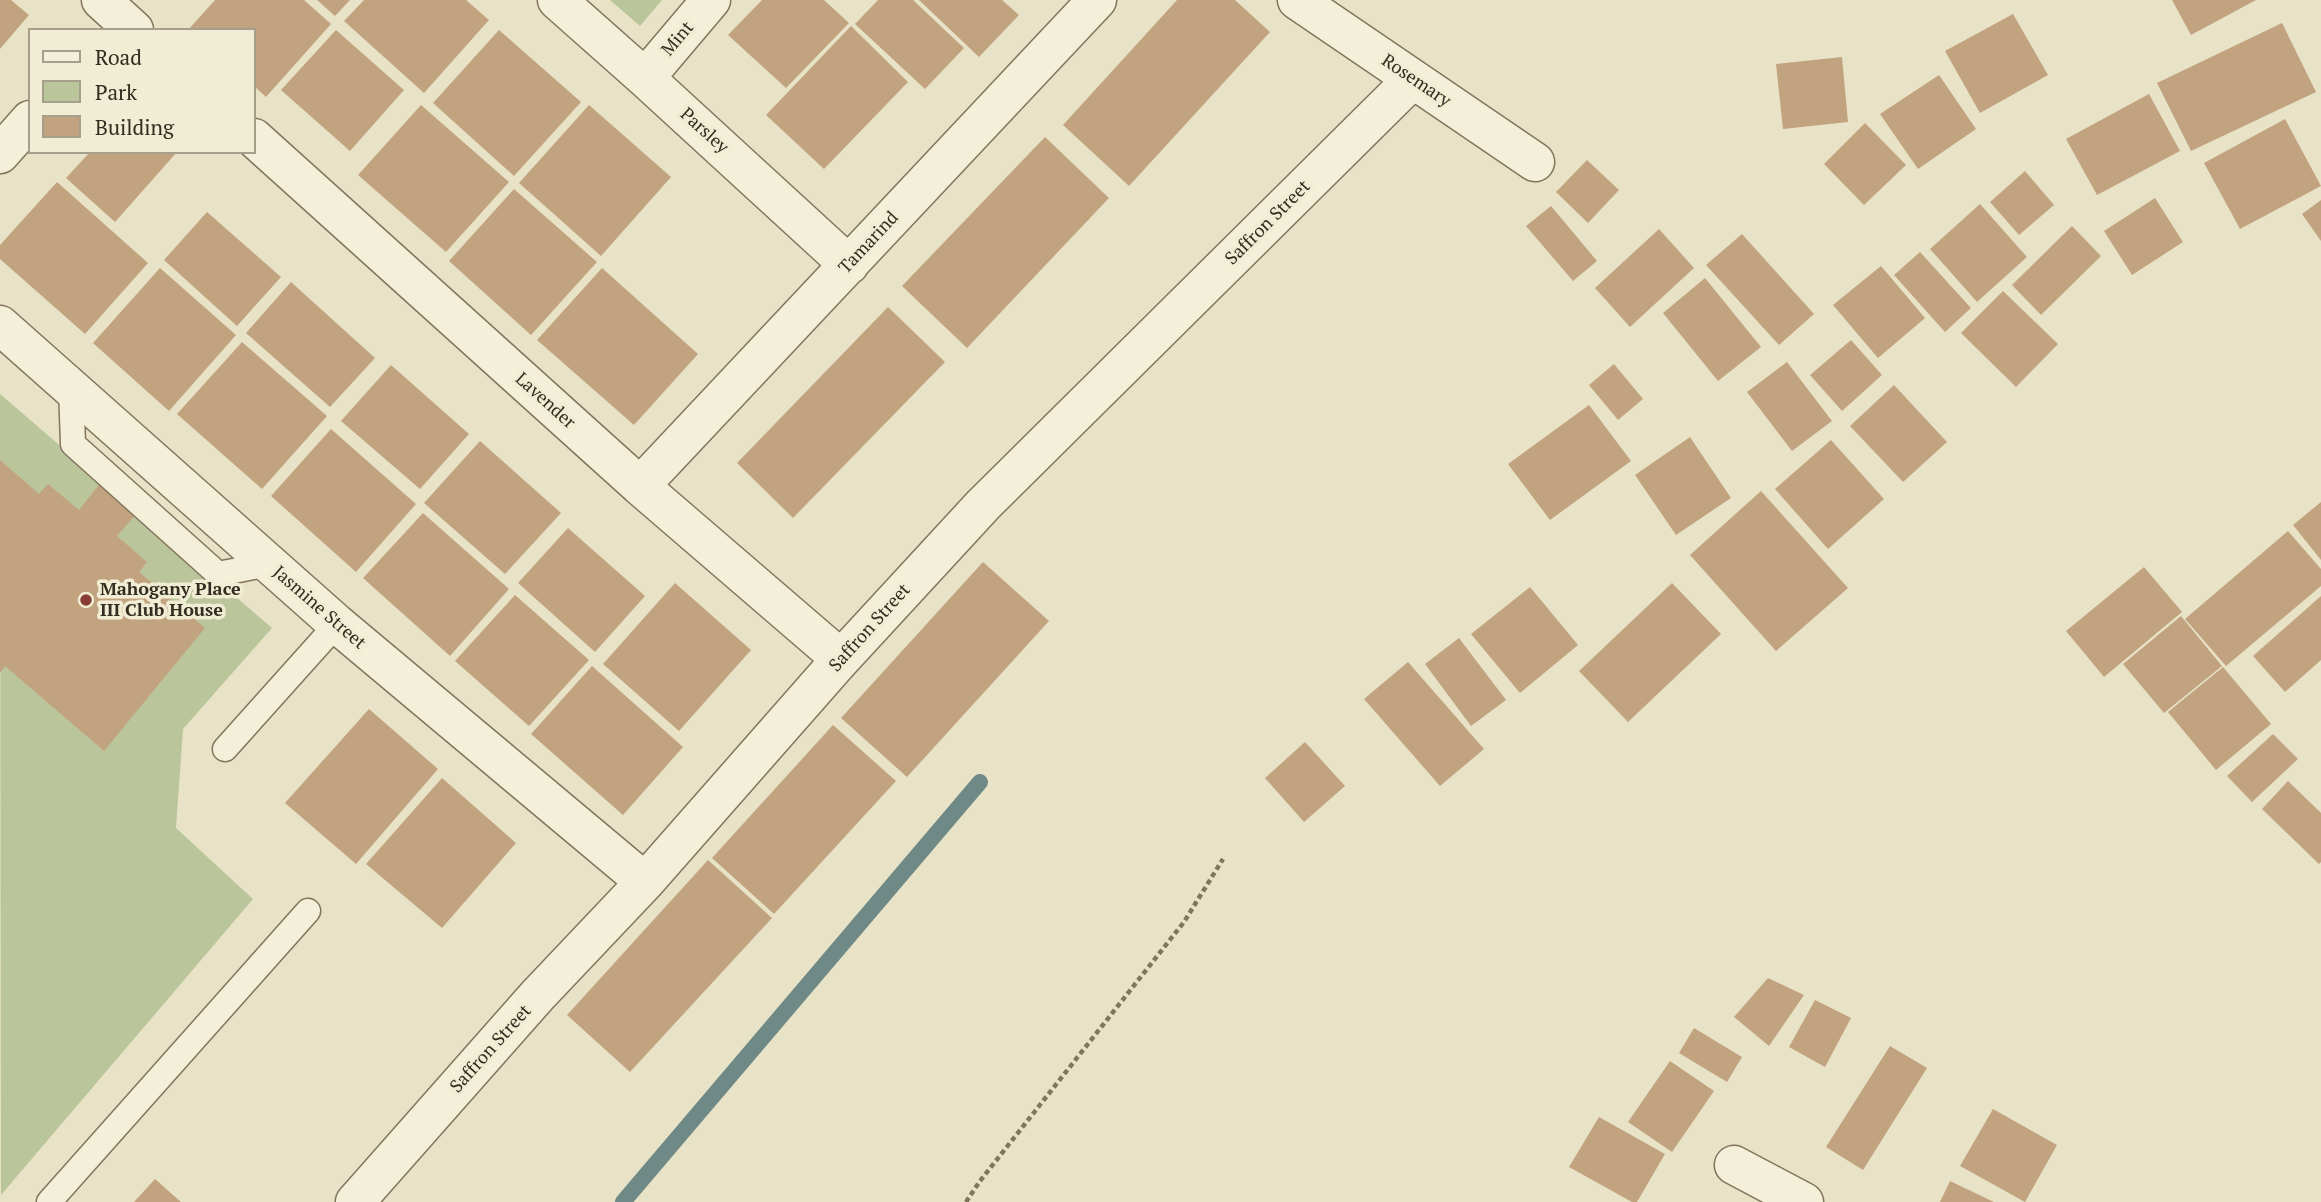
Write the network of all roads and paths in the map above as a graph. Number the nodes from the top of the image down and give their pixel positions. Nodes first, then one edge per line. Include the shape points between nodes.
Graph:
1 (557, 0) edge
2 (711, 0) edge
3 (1097, 0) edge
4 (1297, 0) edge
5 (645, 78) junction
6 (1413, 79) junction
7 (28, 122) edge
8 (256, 140) edge
9 (0, 155) edge
10 (1535, 162) dead end
11 (849, 265) junction
12 (0, 325) edge
13 (640, 486) junction
14 (337, 625) junction
15 (841, 659) junction
16 (225, 750) dead end
17 (1223, 859) dead end
18 (645, 882) junction
19 (307, 911) dead end
20 (1734, 1165) dead end
21 (49, 1202) edge
22 (355, 1202) edge
23 (966, 1202) edge
24 (1804, 1202) edge

1 - 5 street, Parsley
2 - 5 street, Mint
3 - 11 street, Tamarind
4 - 6 street, Rosemary
5 - 11 street, Parsley
6 - 10 street, Rosemary
6 - 15 street, Saffron Street via 983,505
7 - 9 street
8 - 13 street, Lavender
11 - 13 street, Tamarind
12 - 14 street, Jasmine Street
13 - 15 street, Lavender
14 - 16 lane
14 - 18 street, Jasmine Street
15 - 18 street, Saffron Street
17 - 23 path via 1184,922
18 - 22 street, Saffron Street
19 - 21 lane
20 - 24 street

